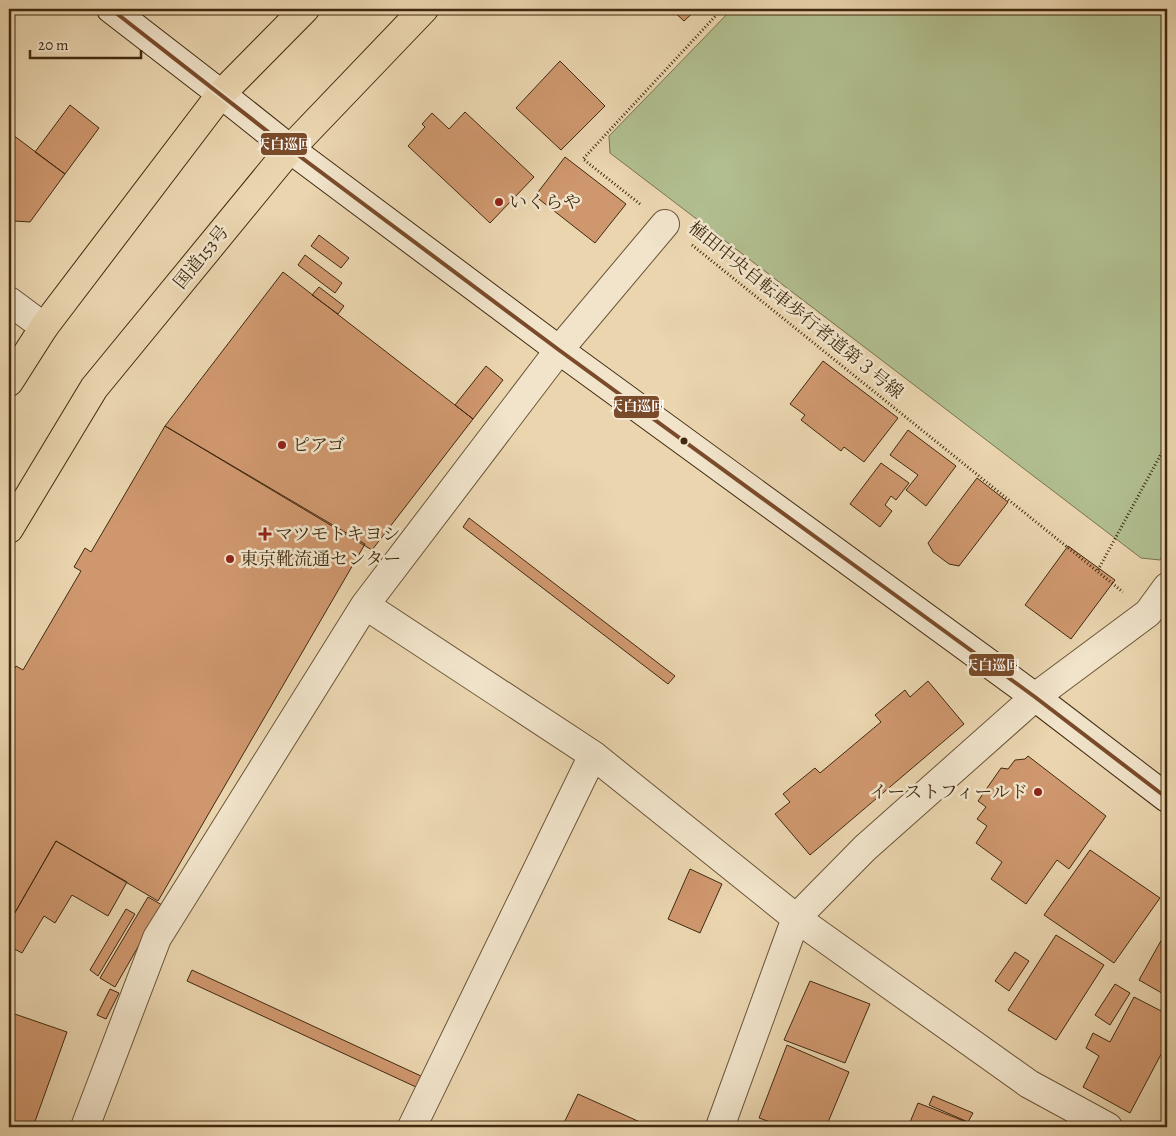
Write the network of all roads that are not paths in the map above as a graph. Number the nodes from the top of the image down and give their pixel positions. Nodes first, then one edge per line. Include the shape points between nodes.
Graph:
1 (111, 9) edge
2 (305, 9) edge
3 (424, 9) edge
4 (221, 94) junction
5 (290, 149) junction
6 (665, 224) road end
7 (9, 301) edge
8 (44, 327) junction
9 (560, 350) junction
10 (9, 382) edge
11 (9, 529) edge
12 (1167, 587) edge
13 (365, 605) junction
14 (1035, 697) junction
15 (593, 755) junction
16 (1167, 798) edge
17 (796, 918) junction
18 (84, 1127) edge
19 (412, 1127) edge
20 (720, 1127) edge
21 (1108, 1127) edge

1 - 4 street
2 - 4 highway
3 - 5 highway, 国道153号
4 - 5 street
4 - 8 highway
5 - 9 street
5 - 11 highway, 国道153号 via 94,388
6 - 9 street
7 - 8 street
8 - 10 highway
9 - 13 street
9 - 14 street
12 - 14 street via 1148,613
13 - 15 street
13 - 18 street via 158,938
14 - 16 street
14 - 17 street via 865,848
15 - 17 street
15 - 19 street
17 - 20 street
17 - 21 street via 1029,1084

